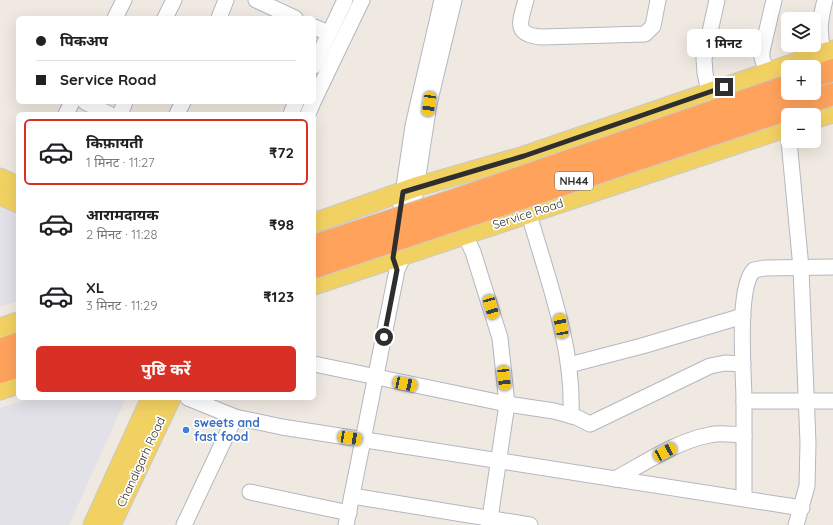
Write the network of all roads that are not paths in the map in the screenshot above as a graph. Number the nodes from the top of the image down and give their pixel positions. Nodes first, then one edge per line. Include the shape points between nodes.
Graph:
1 (124, 0) edge
2 (174, 0) edge
3 (226, 0) edge
4 (256, 0) edge
5 (345, 0) edge
6 (362, 0) edge
7 (442, 0) edge
8 (454, 0) edge
9 (526, 0) edge
10 (658, 0) edge
11 (717, 0) edge
12 (774, 0) edge
13 (825, 0) edge
14 (116, 16) edge
15 (166, 16) edge
16 (219, 16) edge
17 (291, 16) edge
18 (316, 28) edge
19 (329, 33) junction
20 (830, 58) edge
21 (316, 62) edge
22 (821, 69) edge
23 (767, 72) junction
24 (781, 88) edge
25 (709, 92) junction
26 (833, 94) edge
27 (316, 97) edge
28 (89, 104) edge
29 (105, 112) edge
30 (833, 113) edge
31 (821, 117) edge
32 (781, 134) edge
33 (789, 148) edge
34 (0, 178) edge
35 (16, 185) edge
36 (409, 190) junction
37 (0, 195) edge
38 (16, 202) edge
39 (529, 214) junction
40 (316, 222) edge
41 (465, 235) junction
42 (316, 245) edge
43 (399, 260) junction
44 (316, 266) edge
45 (833, 267) edge
46 (800, 268) junction
47 (316, 284) edge
48 (743, 316) junction
49 (16, 323) edge
50 (0, 328) edge
51 (16, 345) edge
52 (0, 350) edge
53 (316, 364) edge
54 (743, 364) junction
55 (569, 365) junction
56 (16, 367) edge
57 (0, 372) edge
58 (376, 378) junction
59 (16, 385) edge
60 (0, 390) edge
61 (150, 400) edge
62 (170, 400) edge
63 (193, 400) edge
64 (744, 401) junction
65 (805, 401) junction
66 (833, 401) edge
67 (507, 404) junction
68 (571, 416) junction
69 (235, 417) junction
70 (744, 435) junction
71 (363, 440) junction
72 (499, 460) junction
73 (615, 479) junction
74 (250, 492) dead end
75 (352, 496) junction
76 (744, 498) junction
77 (802, 508) junction
78 (348, 519) edge
79 (490, 522) edge
80 (93, 525) edge
81 (111, 525) edge
82 (184, 525) edge
83 (530, 525) edge
84 (796, 525) edge

1 - 14 street
2 - 15 street
3 - 16 street
4 - 17 street
5 - 19 street
6 - 27 street
7 - 36 street via 413,126
8 - 36 street
9 - 10 street via 521,29 525,34 542,37 645,34 653,26
11 - 25 street via 704,59 704,74
12 - 23 street via 762,51
13 - 20 street via 820,21 821,44
18 - 19 street
19 - 21 street
20 - 22 highway
20 - 23 main road
23 - 25 main road
24 - 42 highway, NH44, bridge
25 - 36 main road via 524,156
26 - 44 highway, NH44, bridge
28 - 29 street
30 - 31 main road
32 - 39 main road, Service Road
33 - 46 street
34 - 35 main road
36 - 40 main road
36 - 43 street
37 - 38 main road
39 - 41 main road, Service Road
39 - 55 street via 556,301
41 - 43 main road, Service Road
41 - 67 street via 473,252 500,338
43 - 47 main road, Service Road
43 - 58 street
45 - 46 street
46 - 48 street via 754,270 747,281
46 - 65 street
48 - 54 street
48 - 55 street
49 - 50 main road
51 - 52 highway
53 - 58 street
54 - 64 street
54 - 68 street via 725,363 710,366 592,424
55 - 68 street
56 - 57 highway
58 - 67 street
58 - 71 street
59 - 60 main road
61 - 80 main road, Chandigarh Road
62 - 81 main road, Chandigarh Road
63 - 69 street
64 - 65 street
64 - 70 street
65 - 66 street
65 - 77 street via 808,469
67 - 68 street
67 - 72 street
69 - 71 street
69 - 82 street
70 - 73 street via 710,435 675,446
70 - 76 street
71 - 72 street
71 - 75 street
72 - 73 street
72 - 79 street
73 - 76 street
74 - 78 street
75 - 78 street
75 - 79 street
76 - 77 street
77 - 84 street
79 - 83 street

